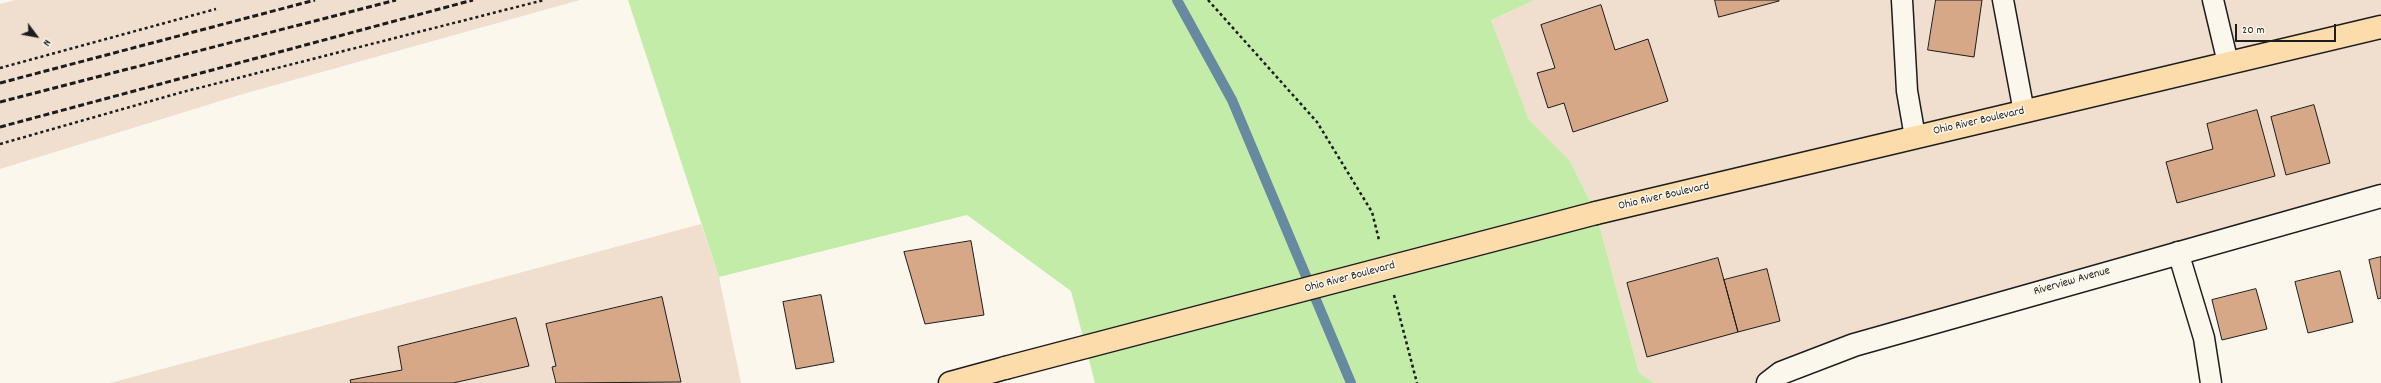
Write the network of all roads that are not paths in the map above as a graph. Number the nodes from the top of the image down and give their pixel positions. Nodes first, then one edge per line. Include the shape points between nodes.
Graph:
1 (1902, 0) edge
2 (2003, 0) edge
3 (2213, 0) edge
4 (2381, 27) edge
5 (2228, 64) junction
6 (2024, 112) junction
7 (1915, 137) junction
8 (2381, 196) edge
9 (2178, 252) junction
10 (950, 383) edge
11 (1768, 383) edge
12 (2211, 383) edge

1 - 7 lane via 1907,91
2 - 6 lane
3 - 5 lane
4 - 5 highway, Ohio River Boulevard
5 - 6 highway, Ohio River Boulevard
6 - 7 highway, Ohio River Boulevard
7 - 10 highway, Ohio River Boulevard, bridge via 1596,213
8 - 9 street, Riverview Avenue
9 - 11 street, Riverview Avenue via 1854,345 1781,373
9 - 12 lane via 2204,338

